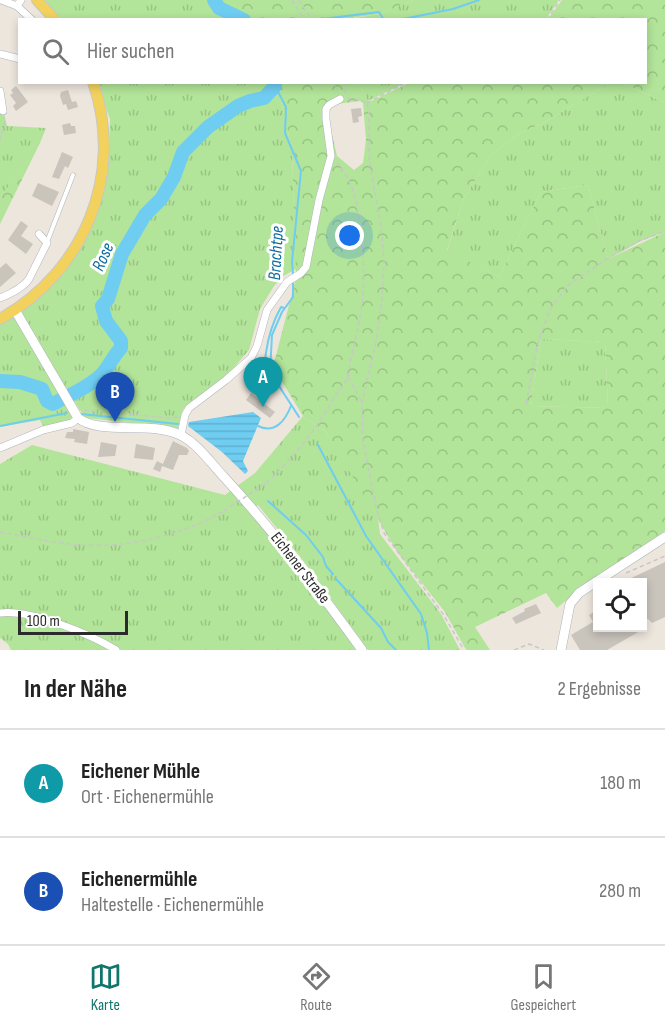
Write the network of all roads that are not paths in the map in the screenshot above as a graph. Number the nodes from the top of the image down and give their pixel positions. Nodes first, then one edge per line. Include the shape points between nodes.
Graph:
1 (1, 0) edge
2 (36, 0) edge
3 (19, 3) edge
4 (30, 18) edge
5 (53, 18) edge
6 (0, 54) edge
7 (18, 58) edge
8 (94, 84) edge
9 (0, 91) edge
10 (340, 99) road end
11 (3, 111) road end
12 (73, 175) dead end
13 (39, 234) dead end
14 (47, 243) junction
15 (26, 284) junction
16 (36, 295) junction
17 (0, 298) edge
18 (15, 310) junction
19 (0, 319) edge
20 (78, 418) junction
21 (181, 435) junction
22 (0, 448) edge
23 (665, 537) edge
24 (0, 613) edge
25 (116, 650) edge
26 (362, 650) edge
27 (561, 650) edge

1 - 3 street
2 - 5 main road
3 - 4 street
6 - 7 street
8 - 16 main road via 105,138 97,196 76,248
9 - 11 street
10 - 21 street via 329,105 325,114 331,156 304,270 290,278 267,310 251,358 194,403 185,415
12 - 14 lane
13 - 14 street
14 - 15 street
15 - 16 street
15 - 17 street
16 - 18 main road
18 - 19 main road
18 - 20 main road
20 - 21 main road via 92,426 158,429
20 - 22 street
21 - 26 main road, Eichener Straße via 277,537
23 - 27 main road via 579,593 570,604
24 - 25 street via 40,618

